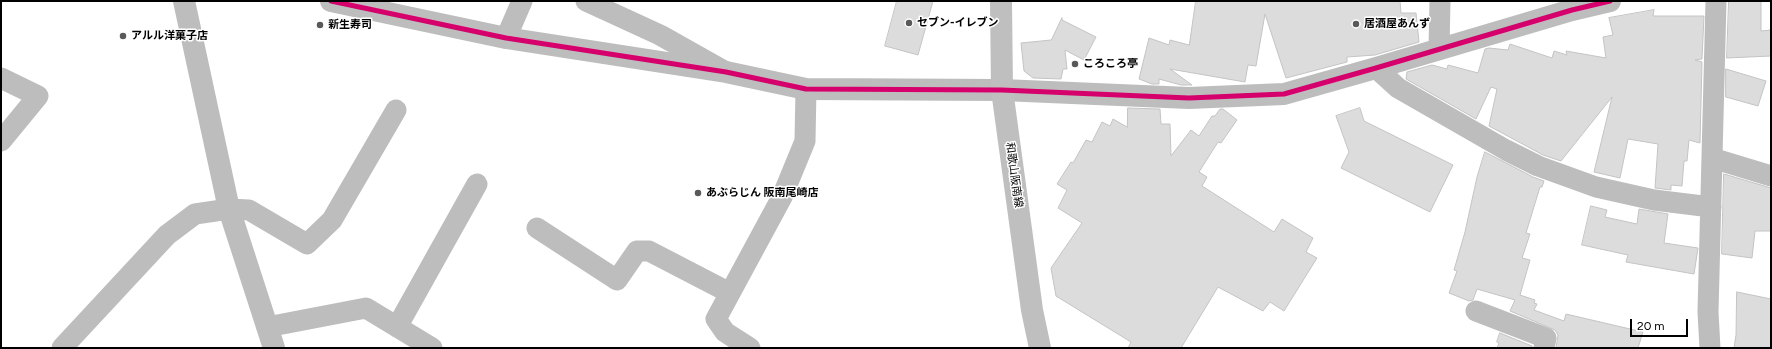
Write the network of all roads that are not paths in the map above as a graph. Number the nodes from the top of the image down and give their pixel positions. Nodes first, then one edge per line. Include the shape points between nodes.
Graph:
1 (184, 1) edge
2 (331, 1) edge
3 (522, 1) edge
4 (586, 1) edge
5 (1001, 1) edge
6 (1440, 1) edge
7 (1610, 1) edge
8 (1716, 1) edge
9 (1571, 6) edge
10 (506, 38) junction
11 (1440, 49) junction
12 (1376, 68) junction
13 (726, 72) junction
14 (1, 78) edge
15 (806, 88) junction
16 (1002, 90) junction
17 (396, 110) dead end
18 (1, 141) edge
19 (1712, 158) junction
20 (1771, 176) edge
21 (477, 184) dead end
22 (1711, 207) junction
23 (229, 209) junction
24 (537, 228) dead end
25 (730, 293) junction
26 (1476, 311) dead end
27 (267, 327) junction
28 (397, 327) junction
29 (62, 348) edge
30 (274, 348) edge
31 (432, 348) edge
32 (750, 348) edge
33 (1040, 348) edge
34 (1544, 348) edge
35 (1710, 348) edge

1 - 23 street
2 - 10 street
3 - 10 street
4 - 13 street via 660,35
5 - 16 main road, 和歌山阪南線
6 - 11 street
7 - 9 street
8 - 19 street
9 - 11 street
10 - 13 street
11 - 12 street
12 - 16 street via 1284,94 1189,98
12 - 22 street via 1398,88 1538,166 1596,187 1654,200
13 - 15 street
14 - 18 street via 38,96
15 - 16 street
15 - 25 street via 805,141 782,197
16 - 33 main road, 和歌山阪南線 via 1032,310
17 - 23 street via 332,220 307,244 249,210
19 - 20 street
19 - 22 street
21 - 28 street
22 - 35 street via 1708,312
23 - 27 street
23 - 29 street via 195,214 167,235
24 - 25 street via 617,280 637,251 649,251
25 - 32 street via 716,319 725,332
26 - 34 street via 1546,338
27 - 28 street via 366,308
27 - 30 street
28 - 31 street

